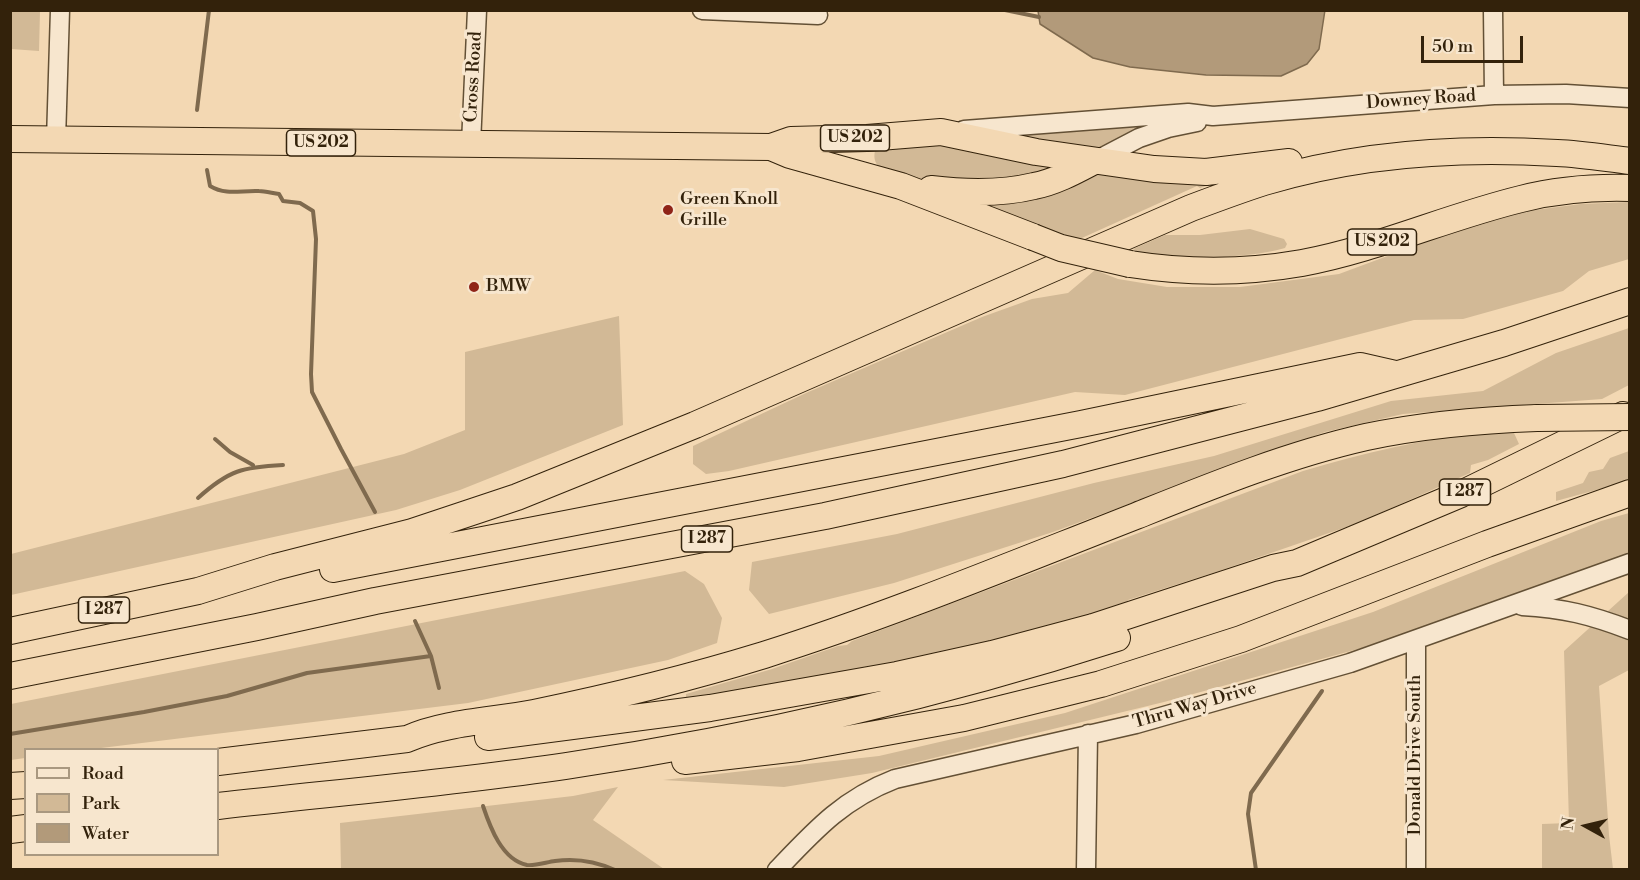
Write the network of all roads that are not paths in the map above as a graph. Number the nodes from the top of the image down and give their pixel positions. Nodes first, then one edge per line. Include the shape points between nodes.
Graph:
1 (60, 10) edge
2 (477, 10) edge
3 (702, 10) edge
4 (1492, 10) edge
5 (818, 15) dead end
6 (1494, 95) junction
7 (1629, 98) edge
8 (1213, 116) junction
9 (941, 132) junction
10 (867, 138) junction
11 (10, 139) edge
12 (57, 140) junction
13 (471, 144) junction
14 (771, 147) junction
15 (1629, 160) edge
16 (1094, 161) junction
17 (1349, 164) junction
18 (867, 175) junction
19 (901, 186) junction
20 (1629, 188) edge
21 (1629, 301) edge
22 (1397, 375) junction
23 (1629, 412) edge
24 (1629, 417) edge
25 (1629, 493) edge
26 (1297, 564) junction
27 (1624, 565) edge
28 (198, 591) junction
29 (1511, 606) junction
30 (1629, 630) edge
31 (10, 631) edge
32 (1416, 640) junction
33 (10, 676) edge
34 (1088, 734) junction
35 (407, 740) junction
36 (219, 762) edge
37 (565, 766) junction
38 (219, 806) edge
39 (777, 870) edge
40 (1086, 870) edge
41 (1416, 870) edge

1 - 12 street
2 - 13 street, Cross Road
3 - 5 street
4 - 6 street
6 - 7 street, Downey Road
6 - 8 street, Downey Road
8 - 9 street, Downey Road via 1188,113
8 - 16 street, Downey Road via 1139,138
9 - 10 highway, US 202
9 - 16 highway, US 202
10 - 14 highway, US 202 via 791,140
10 - 18 highway via 858,155
11 - 12 highway, US 202
12 - 13 highway, US 202
13 - 14 highway, US 202
14 - 18 highway, US 202
15 - 17 highway, US 202 via 1483,151
16 - 17 highway, US 202 via 1206,172 1317,158
16 - 19 highway via 1064,177 1025,188 975,192
17 - 28 highway via 1264,182 1191,208 695,425 535,490 412,532
18 - 19 highway, US 202
19 - 20 highway, US 202, bridge via 1060,248 1158,269 1233,271 1303,263 1349,252 1521,199 1577,190
21 - 22 highway, I 287
22 - 28 highway, I 287 via 1360,366 1071,426 375,560 227,593
22 - 33 highway, I 287 via 1246,418 1040,469 825,516
23 - 26 highway, I 287 via 1461,494
24 - 35 highway, bridge via 1440,424 1326,448 1199,491 767,654 576,704 426,731
25 - 37 highway via 1241,639 1101,684 964,718 798,748 726,758
26 - 35 highway, I 287 via 1273,568 1054,638 897,675 710,708 571,727 429,744
26 - 37 highway, I 287 via 1277,579 1206,607 992,676 784,727
27 - 29 street, Thru Way Drive
28 - 31 highway, I 287
29 - 30 street via 1584,613
29 - 32 street, Thru Way Drive
32 - 34 street, Thru Way Drive via 1350,663
32 - 41 street, Donald Drive South
34 - 39 street, Thru Way Drive via 876,786 842,807
34 - 40 street
35 - 36 highway, I 287
37 - 38 highway, I 287

